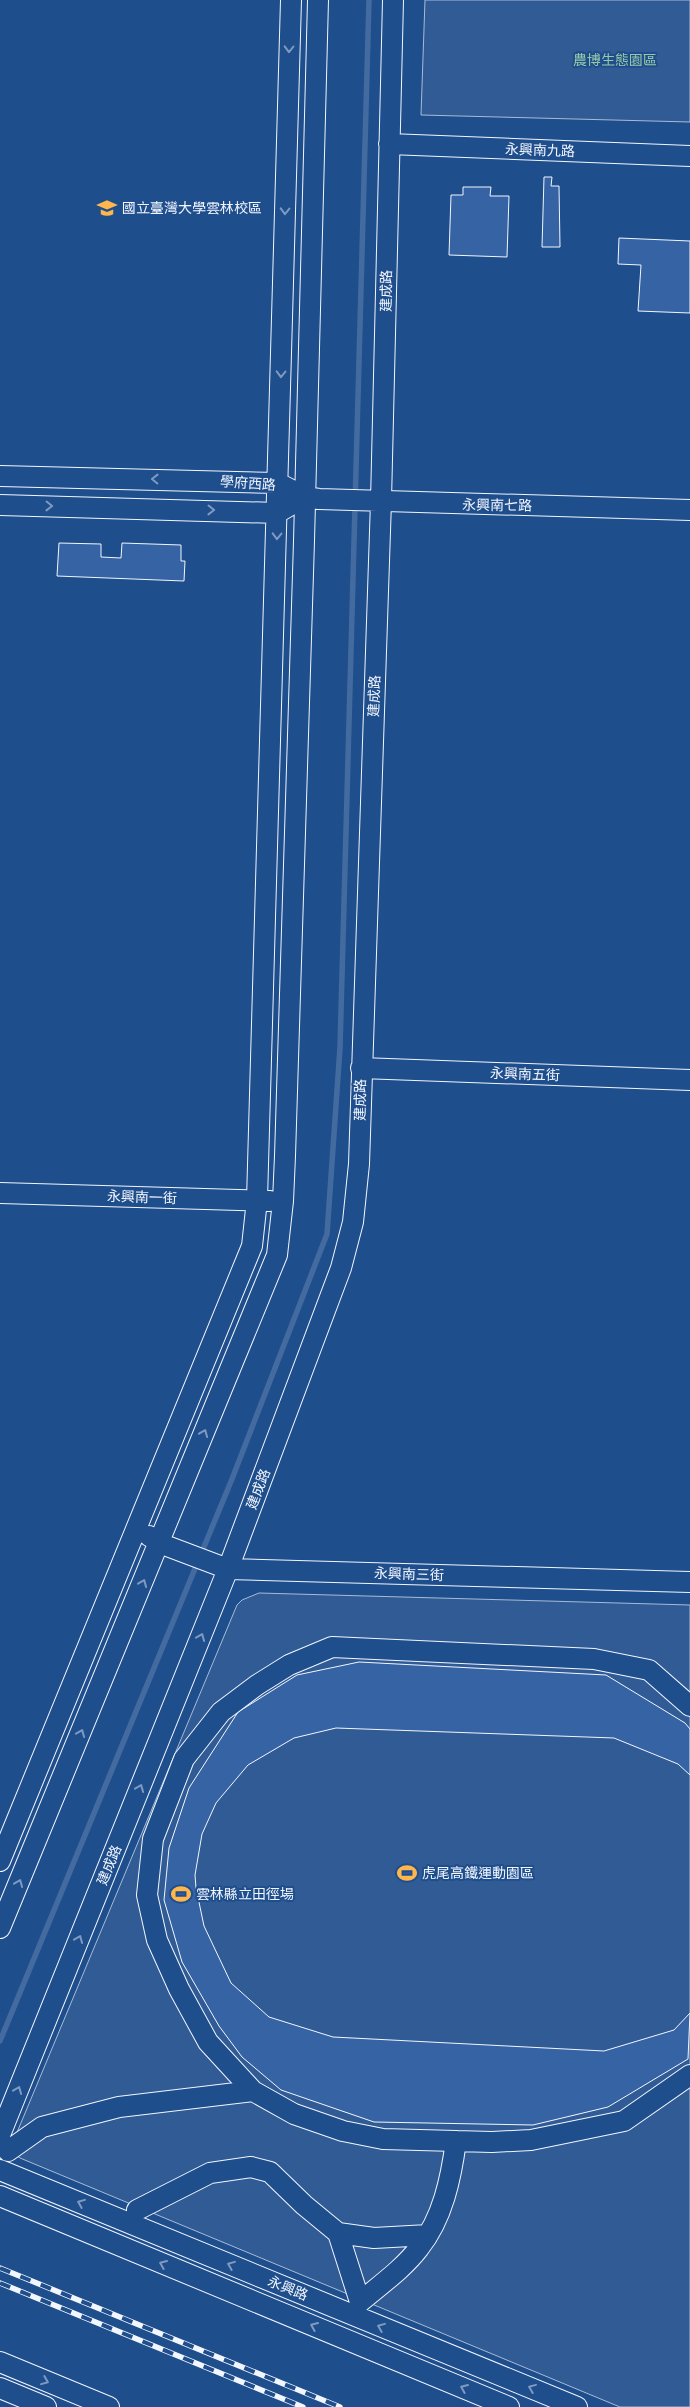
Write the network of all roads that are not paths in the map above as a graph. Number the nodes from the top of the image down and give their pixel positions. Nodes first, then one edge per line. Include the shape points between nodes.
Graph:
1 (290, 0) edge
2 (318, 0) edge
3 (393, 0) edge
4 (390, 144) junction
5 (690, 156) edge
6 (0, 476) edge
7 (278, 483) junction
8 (312, 498) junction
9 (374, 501) junction
10 (0, 505) edge
11 (690, 510) edge
12 (277, 513) junction
13 (361, 1068) junction
14 (690, 1080) edge
15 (0, 1193) edge
16 (257, 1200) junction
17 (283, 1201) junction
18 (137, 1530) junction
19 (163, 1544) junction
20 (222, 1567) junction
21 (690, 1582) edge
22 (690, 1706) edge
23 (0, 1861) edge
24 (0, 1928) edge
25 (690, 2075) edge
26 (253, 2091) junction
27 (456, 2141) junction
28 (4, 2143) edge
29 (0, 2170) edge
30 (0, 2196) edge
31 (137, 2210) dead end
32 (338, 2233) junction
33 (428, 2235) junction
34 (0, 2362) edge
35 (0, 2388) edge
36 (46, 2407) edge
37 (109, 2407) edge
38 (509, 2407) edge
39 (577, 2407) edge

1 -> 7 street
2 - 8 street
3 - 4 street, 建成路
4 - 5 street, 永興南九路
4 - 9 street, 建成路
7 -> 6 street, 學府西路
7 - 8 street, 學府西路
7 - 12 street
8 - 9 street, 永興南七路
8 - 12 street, 學府西路
8 - 17 street
9 - 11 street, 永興南七路
9 - 13 street, 建成路
10 -> 12 street, 學府西路
12 -> 16 street
13 - 14 street, 永興南五街
13 - 20 street, 建成路 via 359,1164 353,1222 341,1268
15 - 16 street, 永興南一街
16 - 17 street, 永興南一街
16 - 18 street via 252,1246
19 -> 17 street via 276,1255
18 - 19 street, 永興南三街
18 - 23 street
19 - 20 street, 永興南三街
24 -> 19 street
20 - 21 street, 永興南三街
28 -> 20 street, 建成路
22 - 26 street via 649,1670 594,1659 332,1647 289,1665 221,1712 184,1759 153,1839 147,1896 157,1940 178,1989 208,2042
25 - 27 street via 624,2121 531,2140
26 - 27 street via 294,2114 343,2131 384,2139
26 - 28 street via 119,2107 42,2127
27 - 33 street via 450,2182
39 -> 29 street, 永興路
38 -> 30 street, 永興路
31 - 32 street via 210,2173 251,2167 270,2172
32 - 33 street via 374,2238
32 - 33 street via 360,2302 401,2268
34 -> 37 street
35 - 36 street

